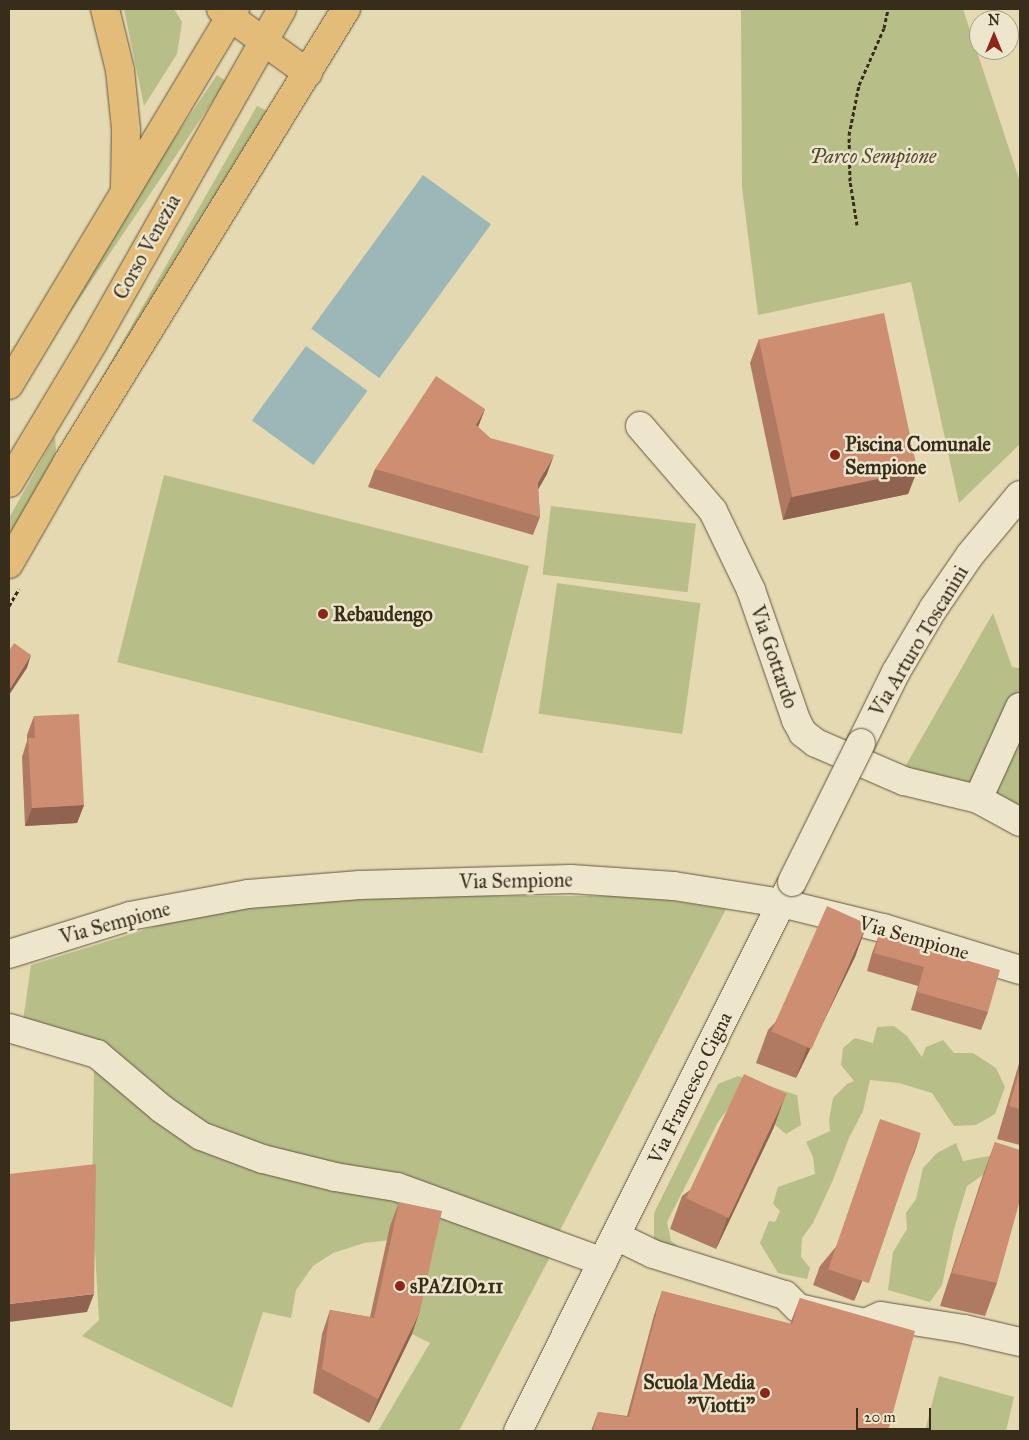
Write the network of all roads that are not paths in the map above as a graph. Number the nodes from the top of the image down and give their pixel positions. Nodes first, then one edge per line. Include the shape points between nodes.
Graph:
1 (105, 9) edge
2 (346, 9) edge
3 (278, 10) edge
4 (228, 12) edge
5 (263, 41) junction
6 (308, 73) junction
7 (125, 190) junction
8 (93, 343) junction
9 (9, 385) edge
10 (640, 426) dead end
11 (67, 463) junction
12 (9, 483) edge
13 (1020, 495) edge
14 (9, 564) edge
15 (1020, 706) edge
16 (861, 743) joint
17 (978, 799) junction
18 (1020, 822) edge
19 (787, 892) junction
20 (9, 954) edge
21 (1020, 970) edge
22 (9, 1028) edge
23 (616, 1236) junction
24 (603, 1262) junction
25 (1020, 1342) edge
26 (518, 1431) edge

1 - 7 main road via 120,70 126,129
2 - 6 main road
3 - 5 main road, Corso Venezia
4 - 5 main road
4 - 7 main road
5 - 6 main road
5 - 8 main road, Corso Venezia
6 - 11 main road
7 - 9 main road
8 - 11 main road via 72,420
8 - 12 main road, Corso Venezia
10 - 17 street, Via Gottardo via 713,511 751,590 803,733 816,743 904,781
11 - 14 main road
13 - 16 street, Via Arturo Toscanini via 970,555 933,609 896,672
15 - 17 street
16 - 19 street, Via Francesco Cigna, bridge
17 - 18 street, Via Gottardo
19 - 20 street, Via Sempione via 593,879 320,887 248,894 163,908
19 - 21 street, Via Sempione via 883,928
19 - 23 street, Via Francesco Cigna
22 - 24 street via 97,1054 162,1109 201,1136 263,1159 335,1178 397,1187
23 - 24 street, Via Francesco Cigna
23 - 25 street via 654,1254 785,1295 798,1308 866,1323 880,1316 964,1329
24 - 26 street, Via Francesco Cigna

